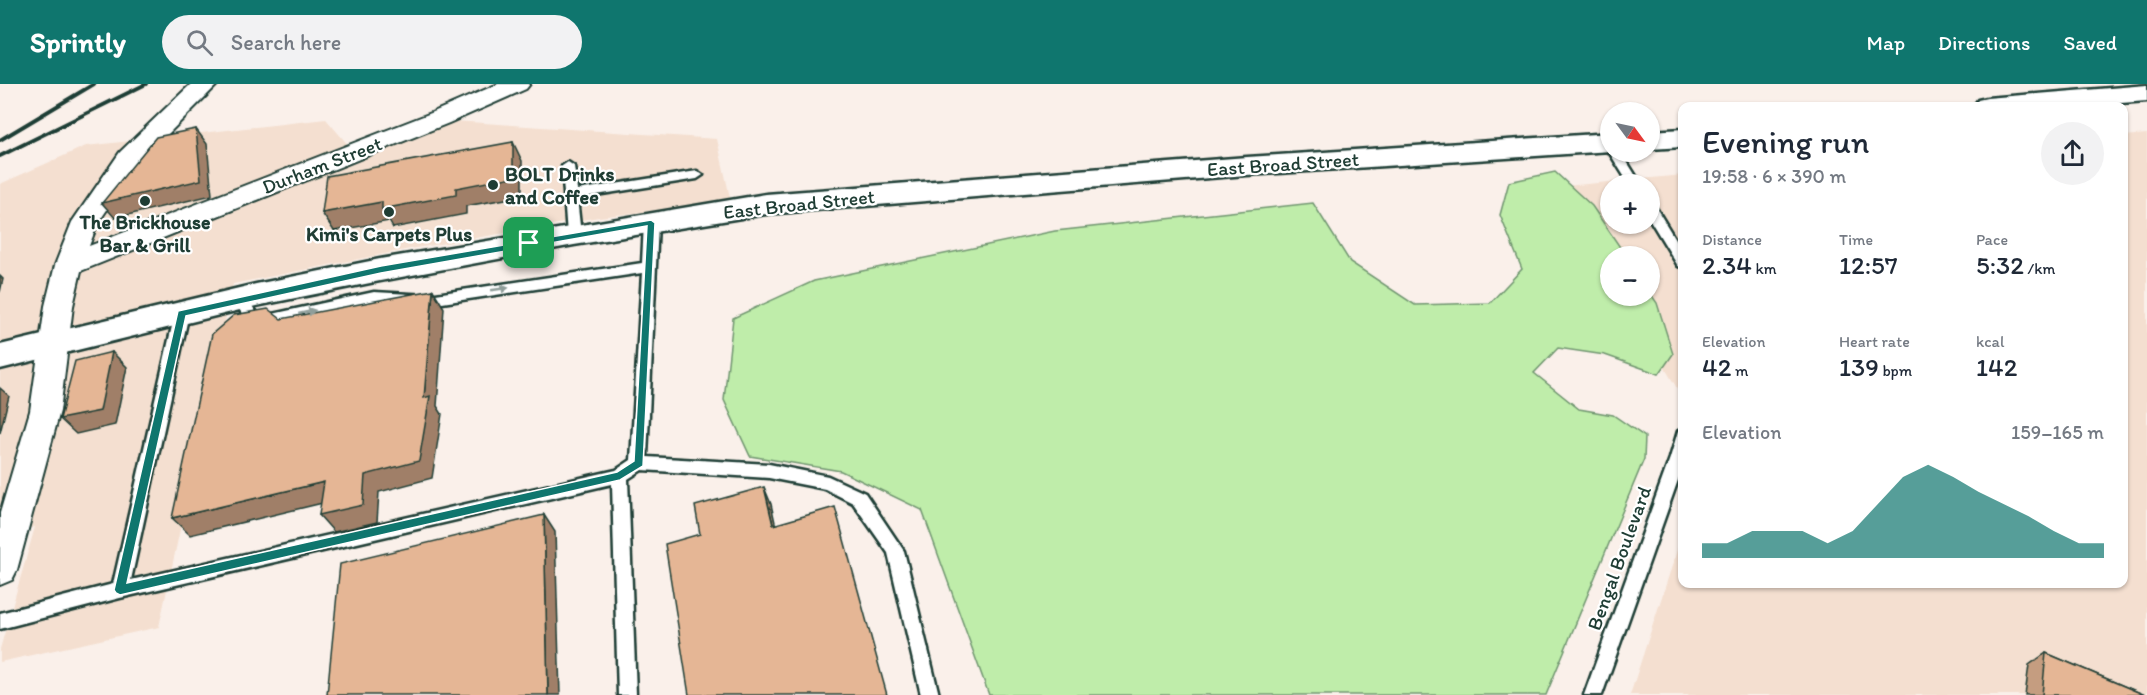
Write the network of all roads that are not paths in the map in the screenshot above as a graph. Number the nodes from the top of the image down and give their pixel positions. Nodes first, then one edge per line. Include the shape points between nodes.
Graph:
1 (206, 84) edge
2 (518, 84) edge
3 (2147, 93) edge
4 (2036, 102) edge
5 (2147, 113) edge
6 (2128, 115) edge
7 (1678, 138) edge
8 (1660, 139) edge
9 (1600, 146) edge
10 (568, 166) dead end
11 (697, 175) dead end
12 (570, 195) junction
13 (651, 223) junction
14 (1660, 225) edge
15 (574, 235) junction
16 (1678, 255) edge
17 (69, 265) junction
18 (649, 267) junction
19 (377, 283) junction
20 (182, 313) junction
21 (54, 344) junction
22 (0, 357) edge
23 (1678, 458) edge
24 (639, 463) junction
25 (620, 476) junction
26 (8, 519) edge
27 (0, 570) edge
28 (120, 590) junction
29 (0, 621) edge
30 (627, 695) edge
31 (930, 695) edge
32 (1593, 695) edge

1 - 17 street via 129,158 85,222
2 - 17 street, Durham Street
3 - 4 main road
5 - 6 main road
7 - 8 main road
9 - 13 main road, East Broad Street via 973,187 766,204
10 - 12 lane
11 - 12 lane
12 - 15 lane
13 - 15 main road, East Broad Street
13 - 18 lane
14 - 16 lane
15 - 19 main road, East Broad Street
17 - 21 street
19 -> 18 lane via 429,300
18 - 24 lane
19 - 20 main road, East Broad Street via 239,299
20 - 21 main road, East Broad Street
20 - 28 lane
21 - 22 main road, East Broad Street
21 - 26 street via 45,411
23 - 32 lane, Bengal Boulevard
24 - 25 lane
24 - 31 lane via 769,471 828,483 860,498 896,551
25 - 28 lane
25 - 30 lane
26 - 27 street
28 - 29 lane

